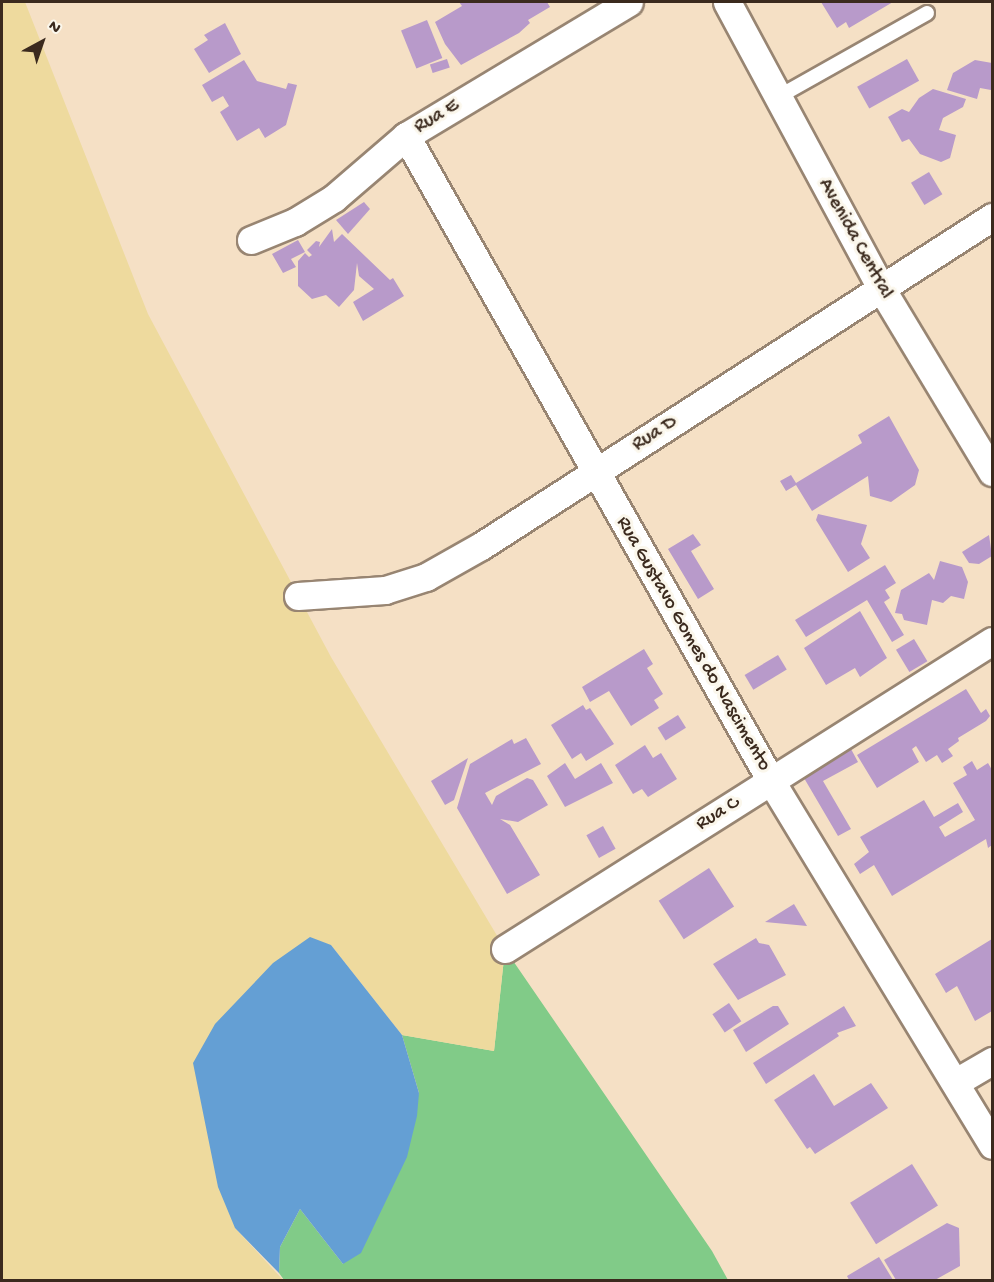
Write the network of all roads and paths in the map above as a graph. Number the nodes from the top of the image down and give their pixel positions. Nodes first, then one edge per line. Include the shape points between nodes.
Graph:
1 (629, 2) edge
2 (727, 2) edge
3 (927, 13) dead end
4 (778, 97) junction
5 (406, 136) junction
6 (993, 217) edge
7 (251, 240) dead end
8 (881, 288) junction
9 (595, 472) junction
10 (993, 472) edge
11 (298, 596) dead end
12 (993, 641) edge
13 (771, 781) junction
14 (505, 949) dead end
15 (993, 1060) edge
16 (956, 1082) junction
17 (993, 1145) edge

1 - 5 street, Rua E
2 - 4 street, Avenida Central
3 - 4 lane
4 - 8 street, Avenida Central
5 - 7 street, Rua E via 334,198 295,222
5 - 9 street, Rua Gustavo Gomes do Nascimento
6 - 8 street, Rua D
8 - 9 street, Rua D
8 - 10 street, Avenida Central
9 - 11 street, Rua D via 426,577 385,590
9 - 13 street, Rua Gustavo Gomes do Nascimento
12 - 13 street, Rua C
13 - 14 street, Rua C
13 - 16 street, Rua Gustavo Gomes do Nascimento
15 - 16 street
16 - 17 street, Rua Gustavo Gomes do Nascimento

